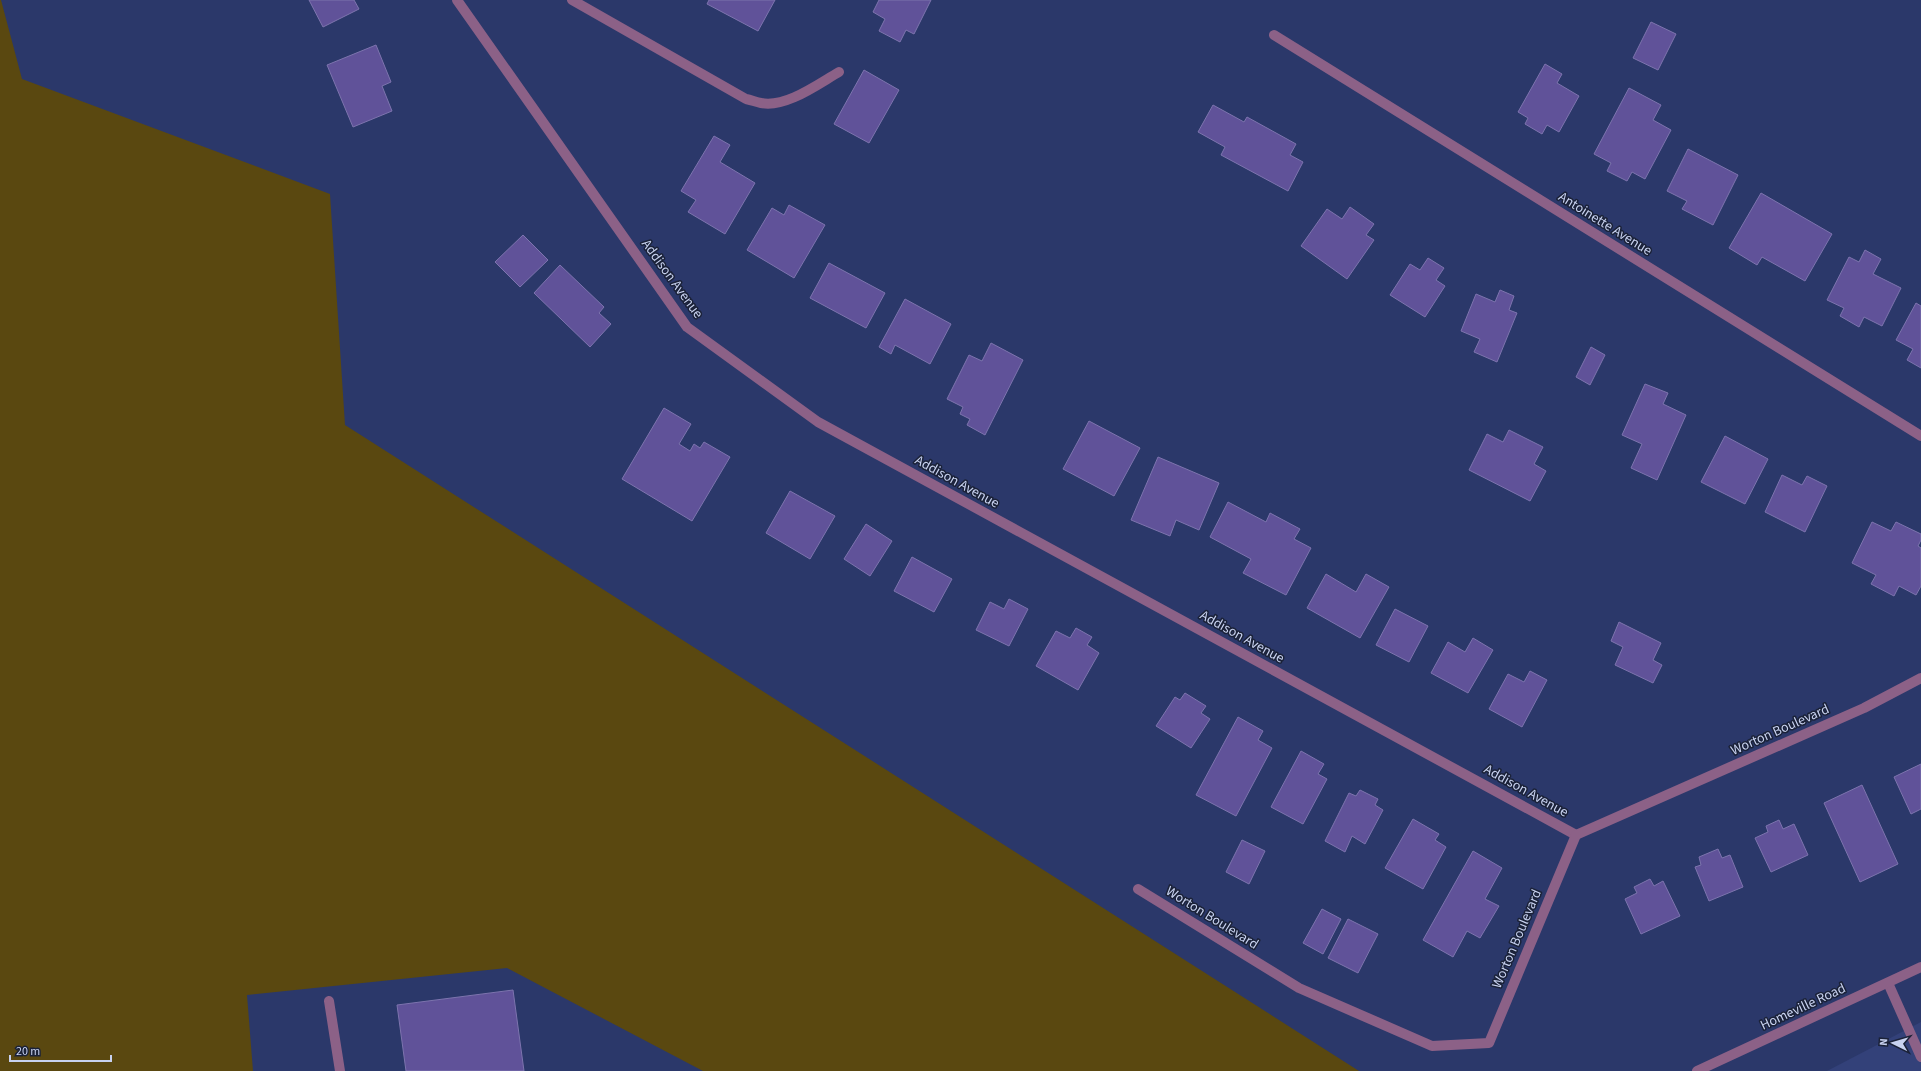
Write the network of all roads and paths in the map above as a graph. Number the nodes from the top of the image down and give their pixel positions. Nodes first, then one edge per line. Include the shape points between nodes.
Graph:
1 (457, 0) edge
2 (572, 0) edge
3 (1274, 35) dead end
4 (839, 72) dead end
5 (1921, 436) edge
6 (1921, 678) edge
7 (1576, 835) junction
8 (1138, 889) dead end
9 (1921, 967) edge
10 (1888, 983) junction
11 (329, 1001) dead end
12 (1921, 1057) edge
13 (340, 1071) edge
14 (1697, 1071) edge

1 - 7 street, Addison Avenue via 687,327 818,422
2 - 4 street via 746,99 762,104 776,103 800,95
3 - 5 street, Antoinette Avenue
6 - 7 street, Worton Boulevard via 1864,708
7 - 8 street, Worton Boulevard via 1489,1043 1432,1046 1299,988
9 - 10 street, Homeville Road
10 - 12 street
10 - 14 street, Homeville Road
11 - 13 street

